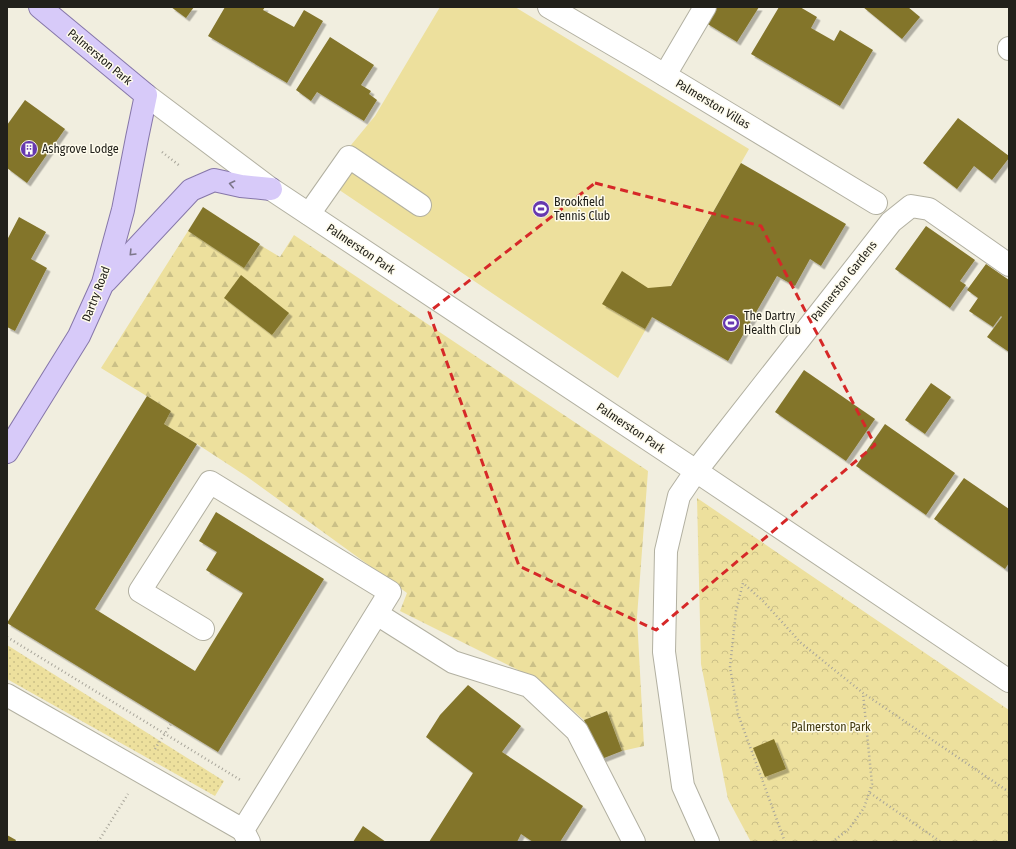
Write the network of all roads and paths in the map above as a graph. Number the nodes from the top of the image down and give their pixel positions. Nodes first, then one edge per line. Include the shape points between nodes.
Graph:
1 (40, 7) edge
2 (549, 7) edge
3 (705, 7) edge
4 (665, 75) junction
5 (146, 95) junction
6 (137, 135) junction
7 (271, 189) junction
8 (191, 190) junction
9 (876, 203) dead end
10 (420, 205) dead end
11 (309, 214) junction
12 (1009, 265) edge
13 (104, 283) junction
14 (7, 452) edge
15 (696, 471) junction
16 (377, 614) junction
17 (202, 629) dead end
18 (7, 637) edge
19 (1009, 681) edge
20 (863, 693) junction
21 (7, 695) edge
22 (171, 724) dead end
23 (164, 734) junction
24 (1009, 792) edge
25 (870, 793) junction
26 (265, 795) junction
27 (246, 836) edge
28 (634, 842) edge
29 (708, 842) edge
30 (785, 842) edge
31 (832, 842) edge
32 (941, 842) edge

1 - 5 main road, Palmerston Park
2 - 4 street, Palmerston Villas
3 - 4 street
4 - 9 street, Palmerston Villas
5 - 6 main road, Dartry Road
5 - 7 street, Palmerston Park
6 - 8 path via 179,165
6 - 13 main road, Dartry Road via 123,210
7 -> 8 main road via 214,180
7 - 11 street, Palmerston Park
8 -> 13 main road
10 - 11 street via 349,157
11 - 15 street, Palmerston Park
12 - 15 street, Palmerston Gardens via 929,209 911,206 891,222
13 - 14 main road, Dartry Road via 79,336
15 - 19 street, Palmerston Park
15 - 29 street via 679,496 666,551 664,652 683,786
16 - 17 street via 390,592 210,482 140,591
16 - 26 street
16 - 28 street via 453,662 529,686 577,731
18 - 23 path
20 - 24 path
20 - 25 path via 872,784
20 - 30 path via 801,643 743,583 736,611 730,667 738,714
21 - 27 street
22 - 23 path
23 - 26 path
25 - 31 path via 864,808 849,829
25 - 32 path
26 - 27 street

